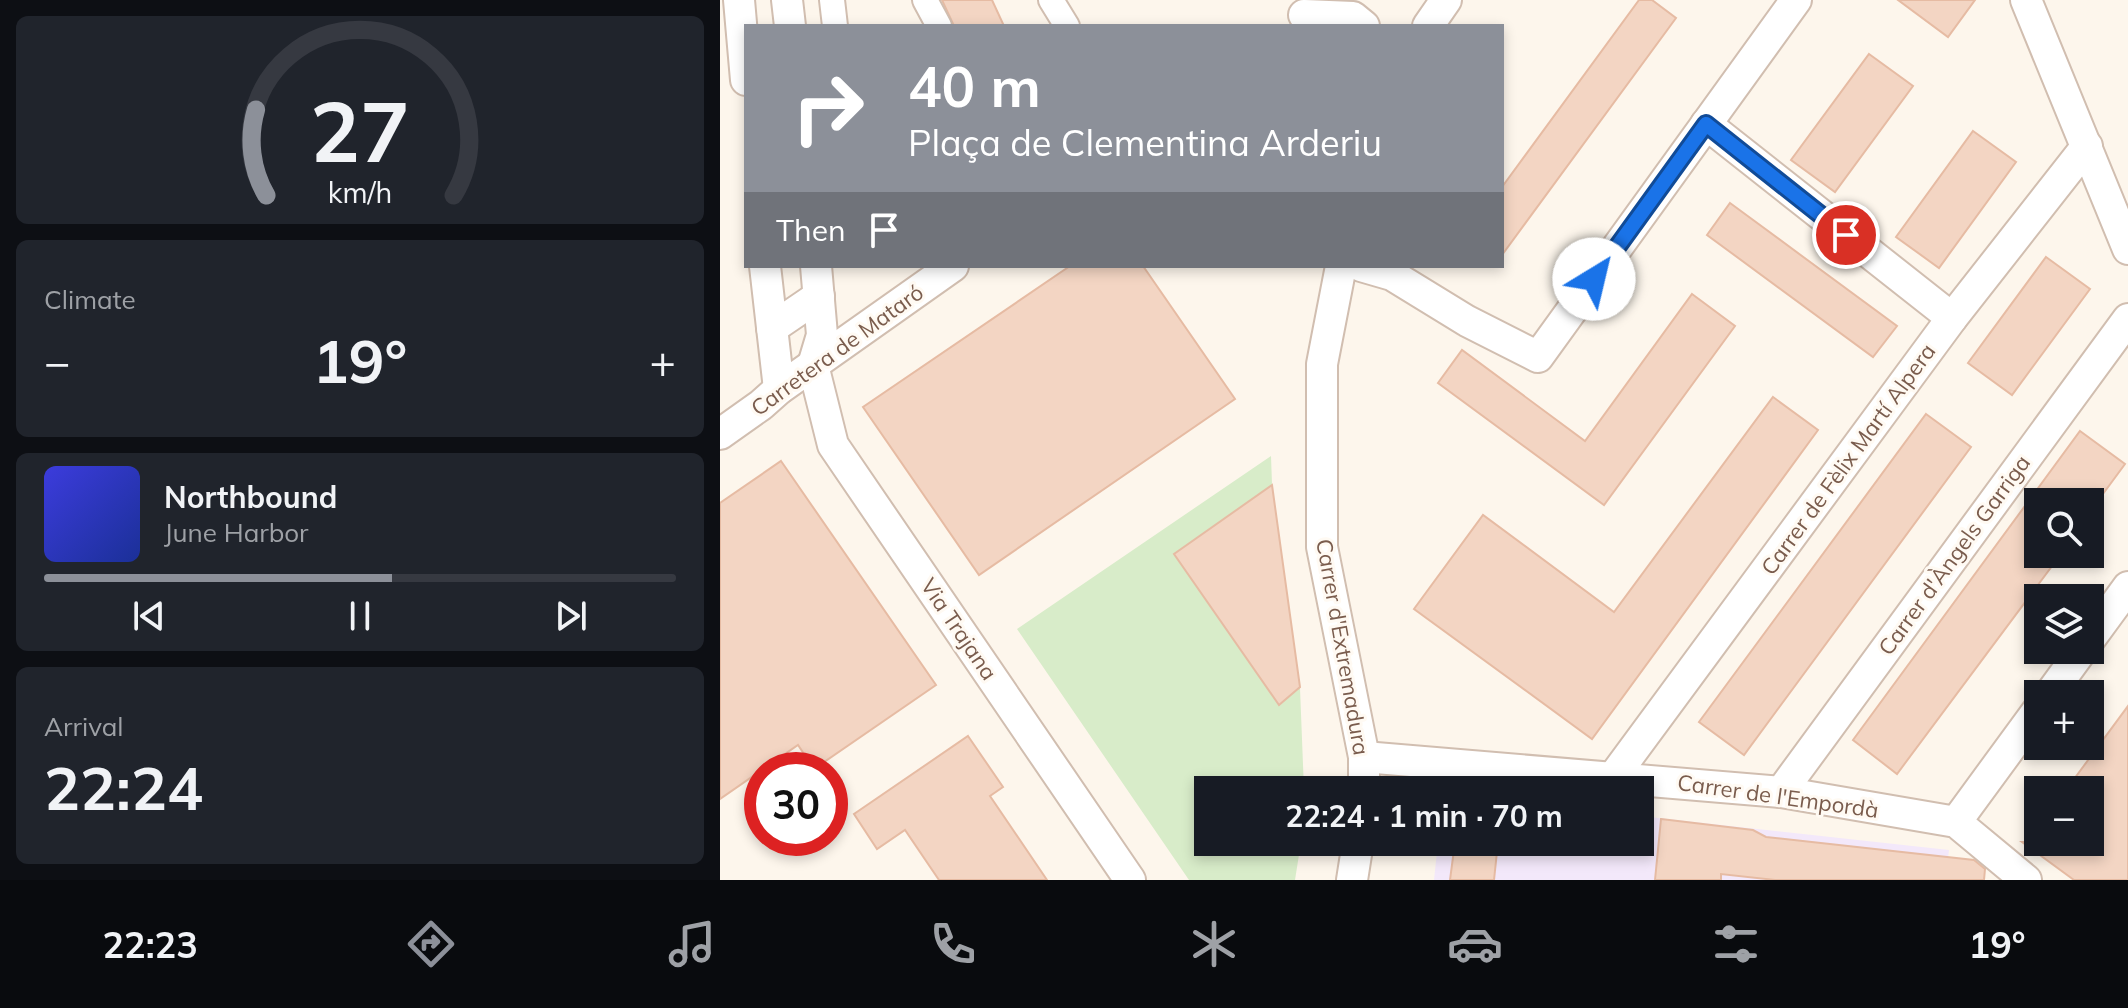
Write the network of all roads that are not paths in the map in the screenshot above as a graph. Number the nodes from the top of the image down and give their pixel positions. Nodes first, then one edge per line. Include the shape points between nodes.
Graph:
1 (739, 0) edge
2 (787, 0) edge
3 (832, 0) edge
4 (925, 0) edge
5 (1051, 0) edge
6 (1796, 0) edge
7 (2026, 0) edge
8 (1306, 14) edge
9 (1359, 14) edge
10 (790, 24) edge
11 (835, 24) edge
12 (938, 24) edge
13 (1066, 24) edge
14 (744, 57) edge
15 (1706, 124) junction
16 (2087, 146) junction
17 (2128, 249) edge
18 (765, 268) edge
19 (816, 268) edge
20 (950, 268) edge
21 (1341, 268) edge
22 (1368, 268) edge
23 (819, 296) junction
24 (1952, 318) junction
25 (2128, 319) edge
26 (772, 328) junction
27 (813, 365) junction
28 (779, 389) junction
29 (720, 434) edge
30 (2128, 587) edge
31 (2104, 620) edge
32 (2024, 729) edge
33 (1364, 757) junction
34 (1364, 776) edge
35 (1614, 776) joint
36 (1654, 780) edge
37 (1781, 792) junction
38 (1956, 822) junction
39 (1356, 856) edge
40 (1130, 880) edge
41 (1352, 880) edge
42 (2026, 880) edge

1 - 14 street
2 - 10 street
3 - 11 street
4 - 12 street
5 - 13 street
6 - 15 street
7 - 16 street
8 - 9 street
15 - 22 street via 1538,357 1392,275
15 - 24 street
16 - 17 street
16 - 24 street, Carrer de Fèlix Martí Alpera
18 - 26 street
19 - 23 street
20 - 27 street, Carretera de Mataró
21 - 33 street, Carrer d'Extremadura via 1322,364 1322,547
23 - 26 street
23 - 27 street via 822,335
24 - 35 street, Carrer de Fèlix Martí Alpera
25 - 37 street, Carrer d'Àngels Garriga
26 - 28 street
27 - 28 street, Carretera de Mataró
27 - 40 street, Via Trajana via 833,445
28 - 29 street, Carretera de Mataró
30 - 31 street
32 - 38 street
33 - 34 street, Carrer d'Extremadura
33 - 35 street, Carrer de l'Empordà
36 - 37 street, Carrer de l'Empordà
37 - 38 street, Carrer de l'Empordà
38 - 42 street, Carrer de l'Empordà
39 - 41 street

